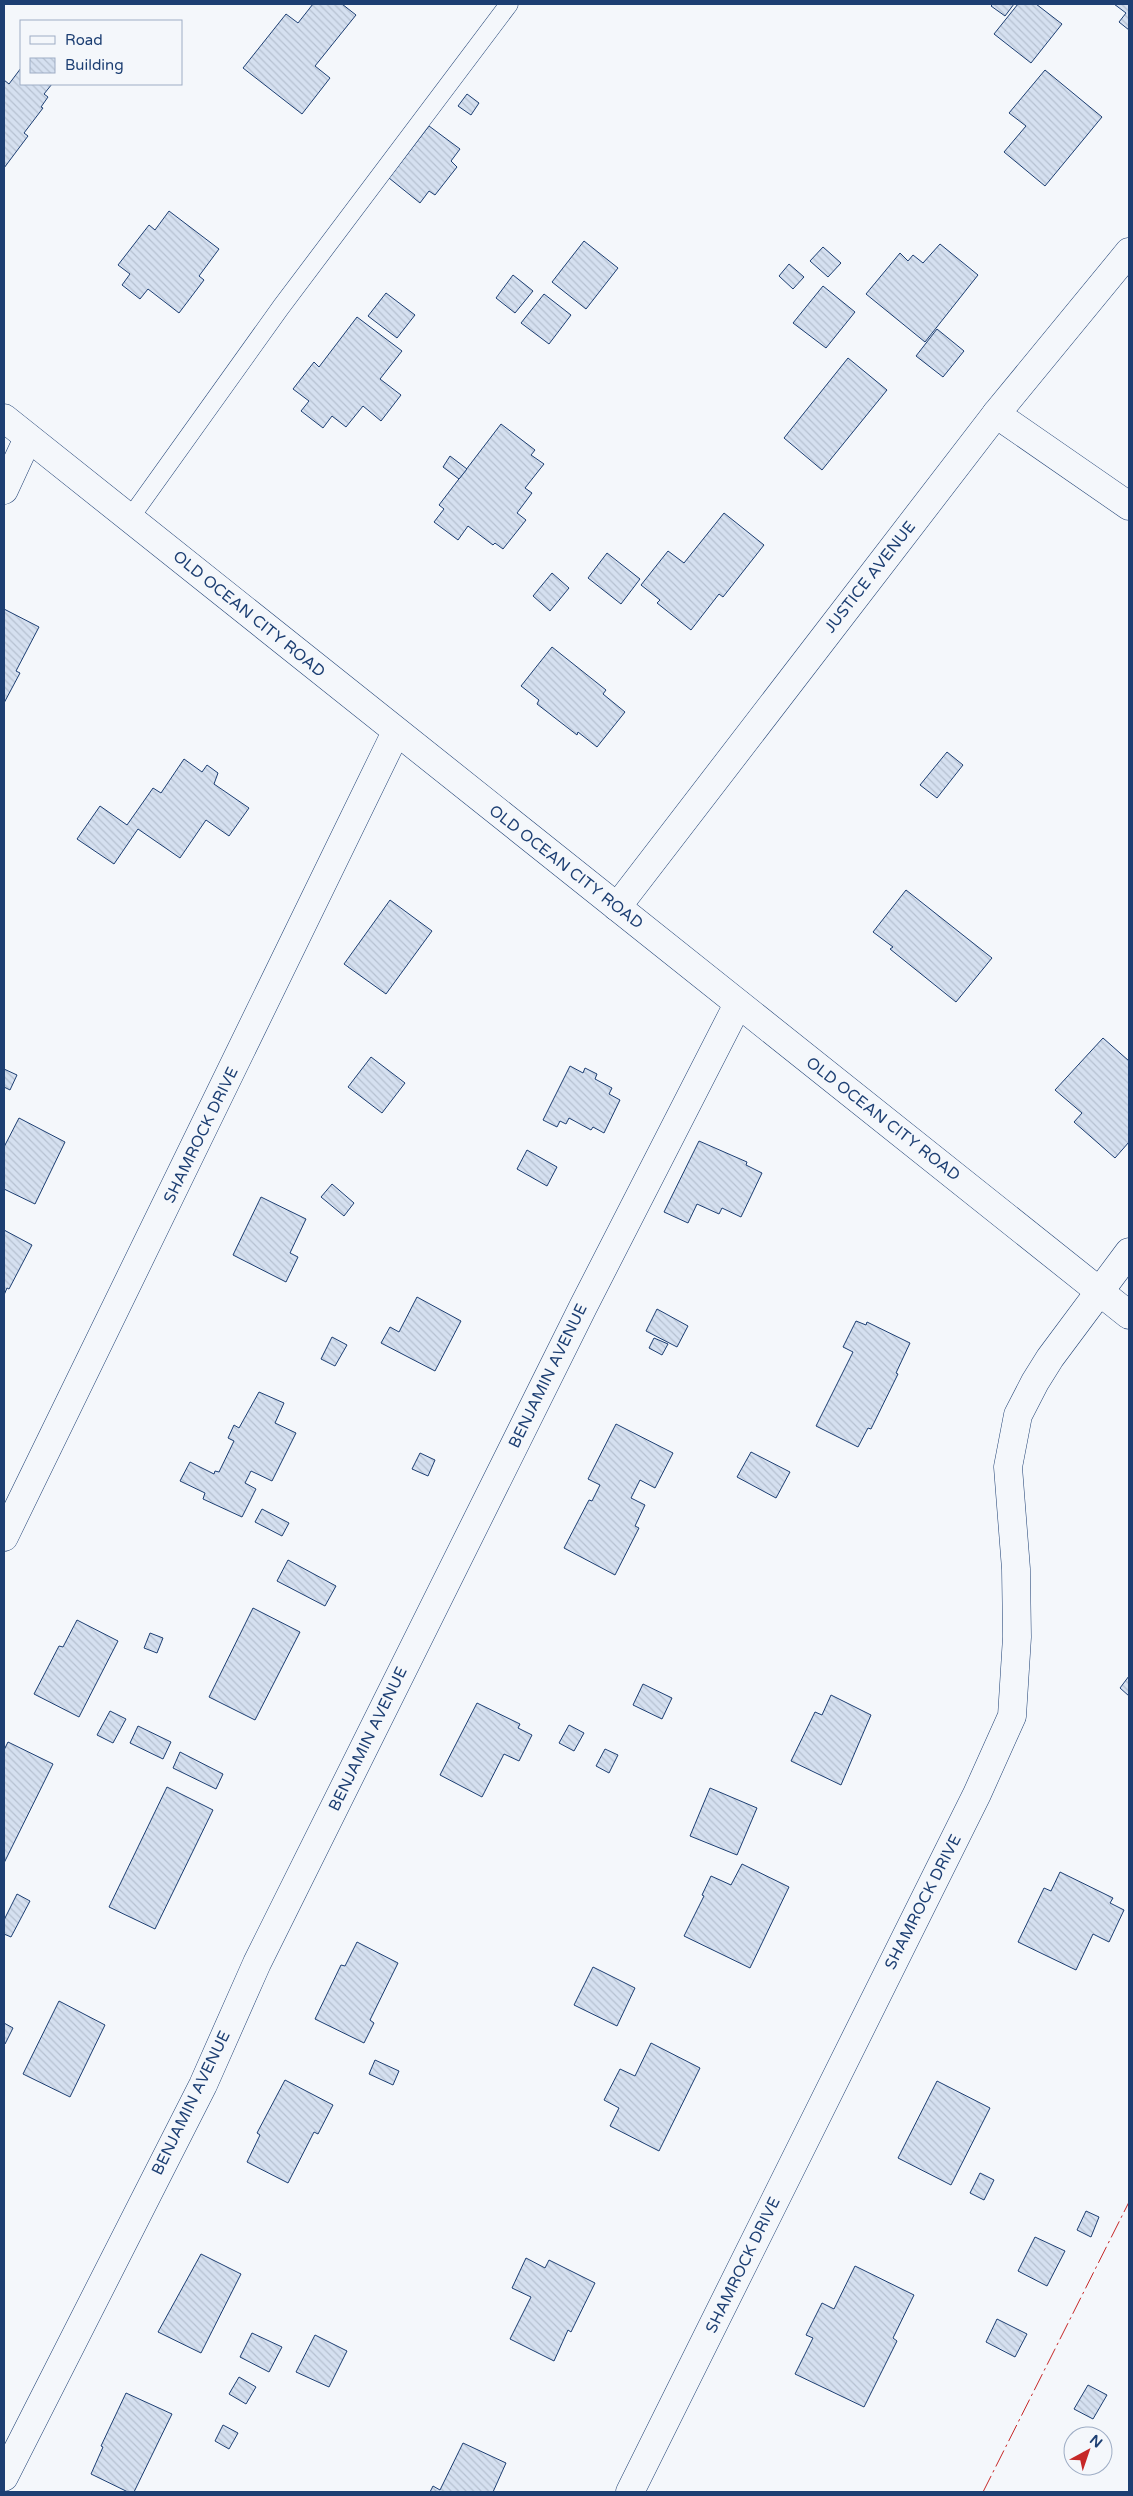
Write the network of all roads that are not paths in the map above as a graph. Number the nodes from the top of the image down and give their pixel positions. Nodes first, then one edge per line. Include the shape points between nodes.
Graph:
1 (509, 4) edge
2 (1129, 252) edge
3 (996, 414) junction
4 (4, 418) edge
5 (28, 438) junction
6 (4, 490) edge
7 (1129, 506) edge
8 (130, 518) junction
9 (396, 732) junction
10 (617, 907) junction
11 (738, 1004) junction
12 (1129, 1252) edge
13 (1100, 1290) junction
14 (1129, 1315) edge
15 (4, 1537) edge
16 (4, 2477) edge
17 (630, 2492) edge

1 - 8 lane via 281,307
2 - 3 street, JUSTICE AVENUE
3 - 7 street
3 - 10 street, JUSTICE AVENUE
4 - 5 street, OLD OCEAN CITY ROAD
5 - 6 street
5 - 8 street, OLD OCEAN CITY ROAD
8 - 9 street, OLD OCEAN CITY ROAD
9 - 10 street, OLD OCEAN CITY ROAD
9 - 15 street, SHAMROCK DRIVE
10 - 11 street, OLD OCEAN CITY ROAD
11 - 13 street, OLD OCEAN CITY ROAD
11 - 16 street, BENJAMIN AVENUE via 256,1962 203,2084
12 - 13 street, SHAMROCK DRIVE
13 - 14 street, OLD OCEAN CITY ROAD
13 - 17 street, SHAMROCK DRIVE via 1050,1358 1018,1415 1008,1467 1016,1569 1017,1637 1012,1716 977,1794

